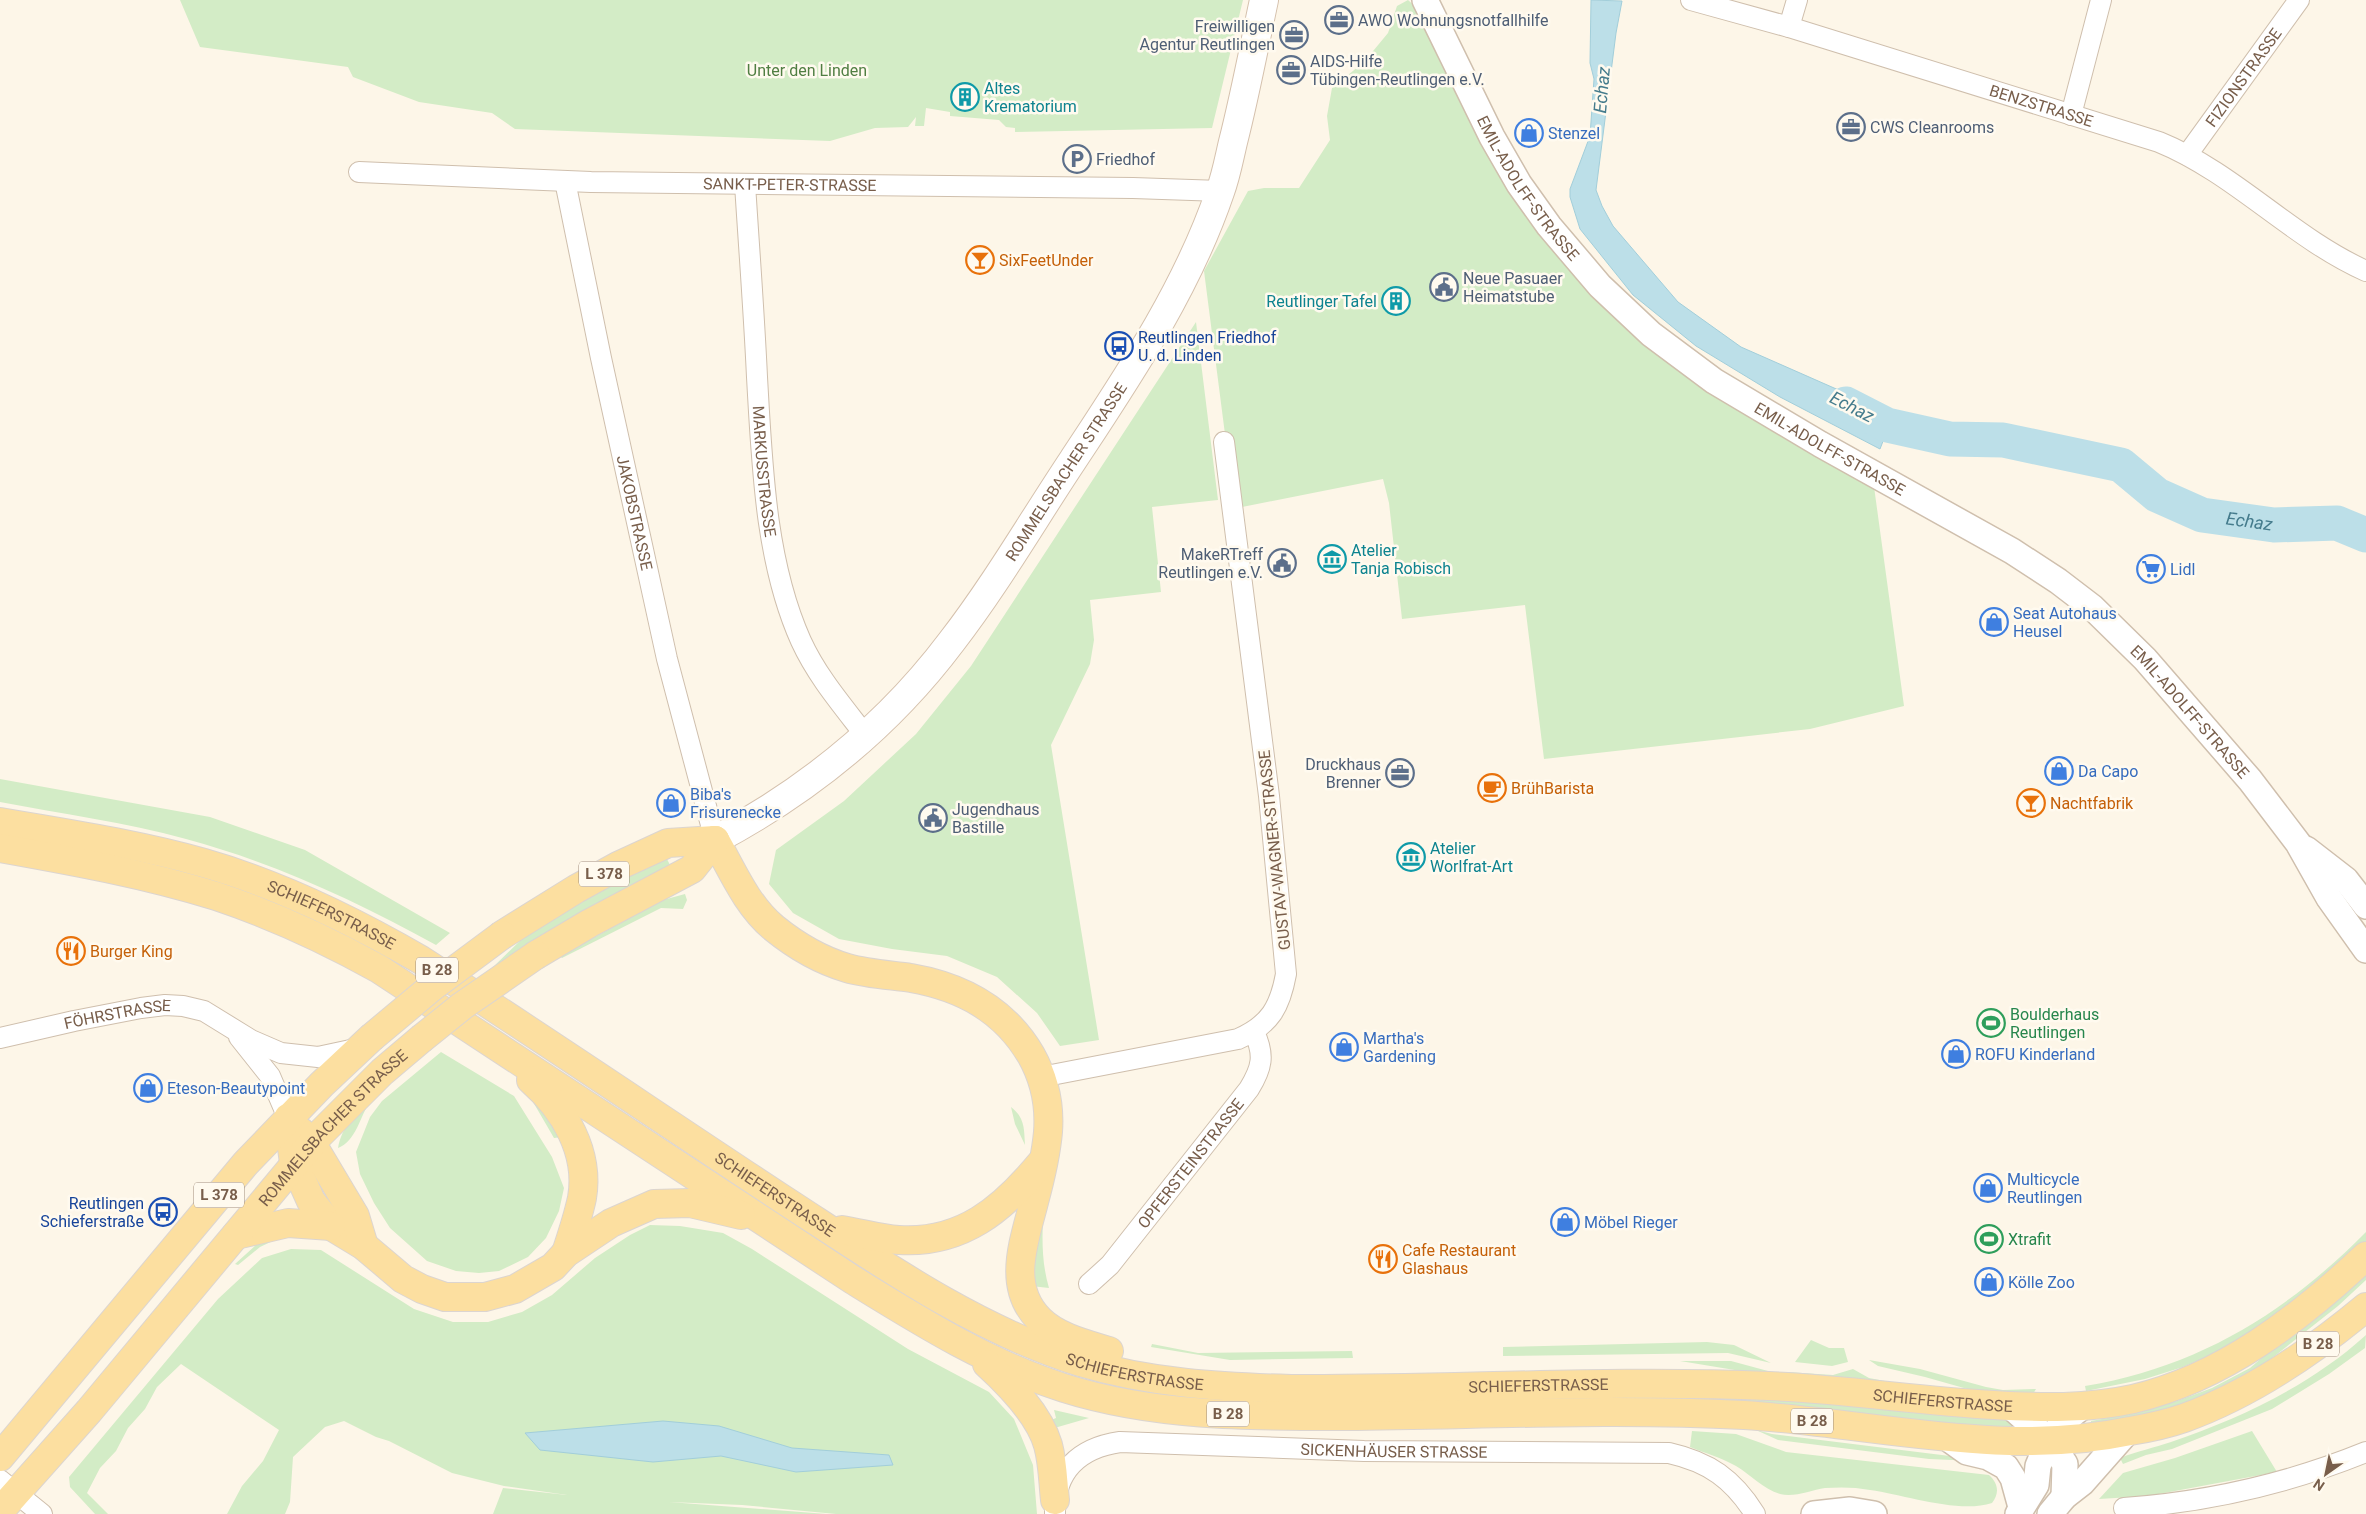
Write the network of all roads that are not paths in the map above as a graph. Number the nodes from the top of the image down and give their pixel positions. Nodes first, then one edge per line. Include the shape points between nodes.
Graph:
1 (1264, 0) edge
2 (1425, 0) edge
3 (1690, 0) edge
4 (1797, 0) edge
5 (2101, 0) edge
6 (2299, 0) edge
7 (1788, 27) junction
8 (2071, 115) junction
9 (2187, 155) junction
10 (359, 172) dead end
11 (565, 181) junction
12 (745, 184) junction
13 (1221, 191) junction
14 (2366, 271) edge
15 (1224, 442) dead end
16 (865, 735) junction
17 (0, 822) edge
18 (715, 840) junction
19 (2298, 843) junction
20 (0, 848) edge
21 (2366, 906) edge
22 (2366, 950) edge
23 (231, 1028) junction
24 (1254, 1032) junction
25 (477, 1033) junction
26 (0, 1038) edge
27 (366, 1043) junction
28 (1042, 1077) junction
29 (288, 1118) junction
30 (303, 1154) junction
31 (1043, 1160) junction
32 (764, 1222) junction
33 (331, 1226) junction
34 (825, 1226) junction
35 (236, 1235) junction
36 (364, 1246) junction
37 (566, 1253) junction
38 (2366, 1256) edge
39 (1089, 1284) dead end
40 (2366, 1307) edge
41 (969, 1349) junction
42 (1241, 1388) junction
43 (2010, 1406) junction
44 (2082, 1407) junction
45 (2127, 1432) junction
46 (1946, 1437) junction
47 (2049, 1440) junction
48 (2366, 1452) edge
49 (0, 1457) edge
50 (5, 1494) edge
51 (2057, 1505) edge
52 (1055, 1507) edge
53 (2124, 1508) dead end
54 (2020, 1510) edge
55 (42, 1514) edge
56 (1755, 1514) edge
57 (1814, 1514) edge
58 (1874, 1514) edge

1 - 13 main road, ROMMELSBACHER STRASSE
2 - 19 street, EMIL-ADOLFF-STRASSE via 1492,137 1519,184 1563,244 1618,305 1664,345 1714,381 2012,551 2092,607 2196,716
3 - 7 street, BENZSTRASSE
4 - 7 street
5 - 8 street
6 - 9 street, FIZIONSTRASSE
7 - 8 street, BENZSTRASSE
8 - 9 street, BENZSTRASSE via 2160,142
9 - 14 street, BENZSTRASSE via 2305,235
10 - 11 street, SANKT-PETER-STRASSE
11 - 12 street, SANKT-PETER-STRASSE
11 - 18 street, JAKOBSTRASSE via 667,658
12 - 13 street, SANKT-PETER-STRASSE
12 - 16 street, MARKUSSTRASSE via 761,443 773,542 786,599 802,642 814,665
13 - 16 main road, ROMMELSBACHER STRASSE via 1181,282 1118,392 953,640 910,692
15 - 24 street, GUSTAV-WAGNER-STRASSE via 1269,796 1286,974 1273,1014
16 - 18 main road, ROMMELSBACHER STRASSE via 789,796
17 - 34 main road, SCHIEFERSTRASSE / B 28 via 205,863 279,888 352,921 422,960
18 - 27 main road, ROMMELSBACHER STRASSE / L 378, bridge via 668,843 610,871 502,935 432,987
18 - 28 main road via 752,904 779,932 815,955 847,968 947,986 974,998 1008,1024 1031,1055
18 - 30 main road, ROMMELSBACHER STRASSE / L 378, bridge via 692,869 536,955 470,1001 382,1072 338,1114
19 - 21 street, EMIL-ADOLFF-STRASSE via 2346,880
19 - 22 street, EMIL-ADOLFF-STRASSE via 2329,898
20 - 25 main road, SCHIEFERSTRASSE / B 28 via 138,875 256,911 337,946 379,969
23 - 26 street, FÖHRSTRASSE via 204,1011 165,1006 82,1019
23 - 27 street, FÖHRSTRASSE via 251,1040 293,1055 318,1057
23 - 29 street, FÖHRSTRASSE via 270,1076
24 - 28 street, GUSTAV-WAGNER-STRASSE via 1217,1044
24 - 39 street, OPFERSTEINSTRASSE via 1262,1051 1256,1077 1249,1089 1110,1266
25 - 32 main road, SCHIEFERSTRASSE / B 28
25 - 37 main road via 544,1092 578,1145 582,1160 582,1196
27 - 29 main road, ROMMELSBACHER STRASSE / L 378
28 - 31 main road via 1048,1115
29 - 30 main road
29 - 49 main road, ROMMELSBACHER STRASSE / L 378 via 246,1163
30 - 33 main road via 311,1201
30 - 35 main road, ROMMELSBACHER STRASSE / L 378
30 - 36 main road via 355,1216
31 - 34 main road via 1018,1191 990,1215 936,1239 898,1240
31 - 42 main road via 1019,1264 1022,1294 1036,1316 1054,1330 1079,1342 1141,1359 1203,1369
32 - 37 main road via 690,1203 654,1204 622,1217
32 - 41 main road, SCHIEFERSTRASSE / B 28 via 898,1309
33 - 35 main road via 288,1223
33 - 36 main road
34 - 42 main road, SCHIEFERSTRASSE / B 28 via 937,1296 1000,1329 1056,1353 1133,1375
35 - 50 main road, ROMMELSBACHER STRASSE / L 378 via 74,1429
36 - 37 main road via 409,1283 445,1297 462,1298 493,1296 514,1289 553,1266
38 - 44 main road, SCHIEFERSTRASSE / B 28 via 2303,1311 2240,1354 2204,1373 2136,1398
40 - 45 main road, SCHIEFERSTRASSE / B 28 via 2287,1366 2234,1396 2183,1419
41 - 46 main road, SCHIEFERSTRASSE / B 28 via 1066,1389 1171,1410 1279,1416 1686,1413 1802,1420
41 - 52 main road via 1017,1395 1041,1429 1048,1446
42 - 43 main road, SCHIEFERSTRASSE / B 28 via 1648,1383 1816,1389
43 - 44 main road, SCHIEFERSTRASSE / B 28
43 - 47 street
44 - 47 street via 2064,1421
45 - 47 main road, SCHIEFERSTRASSE / B 28
45 - 51 street via 2082,1483
46 - 47 main road, SCHIEFERSTRASSE / B 28 via 2024,1442
46 - 54 street via 1967,1452 1988,1457 2006,1467 2013,1478
47 - 51 street via 2065,1464
47 - 54 street via 2038,1466 2036,1485
48 - 53 street via 2274,1483
50 - 55 street, ROMMELSBACHER STRASSE
52 - 56 street, SICKENHÄUSER STRASSE via 1065,1472 1073,1461 1099,1445 1120,1442 1364,1451 1669,1453 1710,1467 1739,1492
57 - 58 street via 1850,1510

